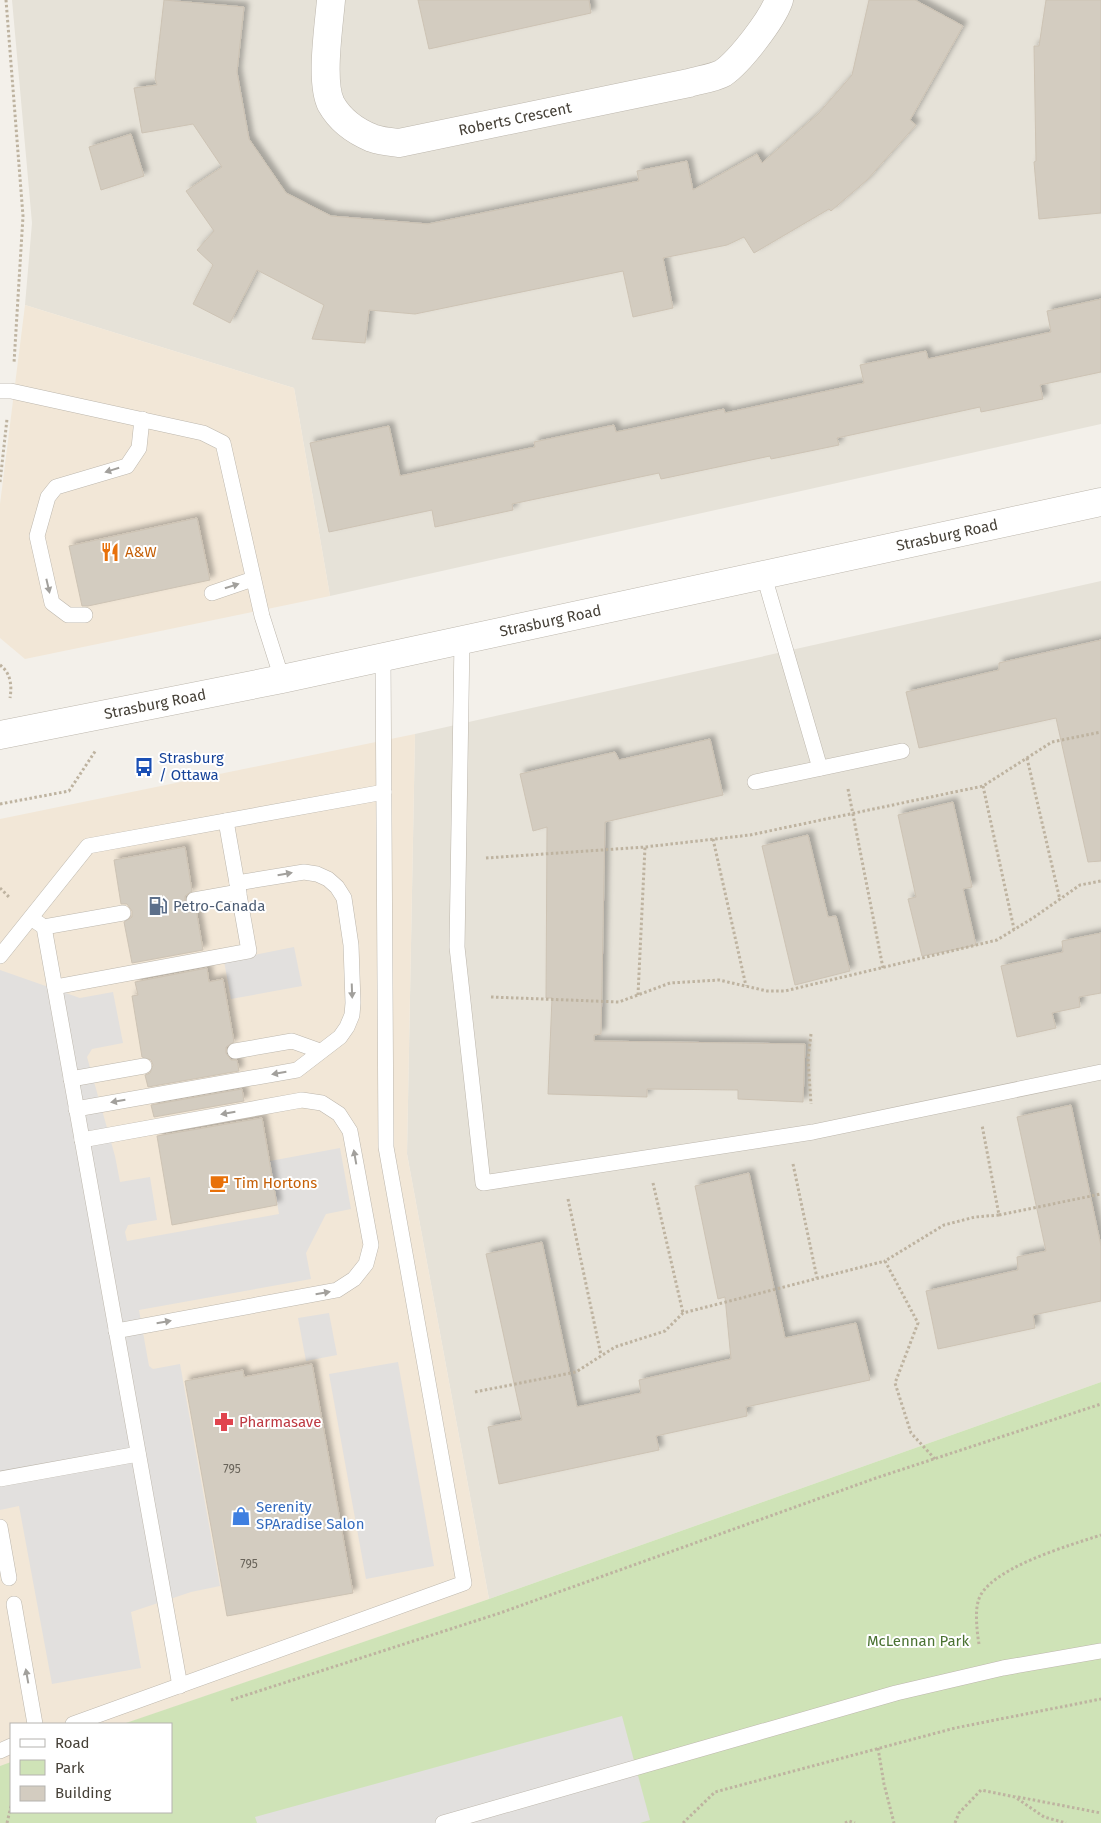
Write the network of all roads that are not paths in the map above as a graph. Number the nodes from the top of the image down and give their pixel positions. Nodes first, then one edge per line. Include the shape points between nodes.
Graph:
1 (331, 0) edge
2 (779, 0) edge
3 (5, 391) edge
4 (142, 420) junction
5 (1101, 502) edge
6 (764, 576) junction
7 (253, 579) junction
8 (212, 593) dead end
9 (85, 615) dead end
10 (462, 640) junction
11 (383, 657) junction
12 (282, 679) junction
13 (0, 734) edge
14 (902, 752) dead end
15 (820, 768) junction
16 (755, 782) dead end
17 (384, 792) junction
18 (226, 821) junction
19 (238, 887) junction
20 (194, 900) dead end
21 (123, 913) dead end
22 (31, 918) junction
23 (44, 927) junction
24 (0, 956) edge
25 (55, 987) junction
26 (235, 1051) dead end
27 (320, 1051) junction
28 (144, 1066) dead end
29 (1101, 1072) edge
30 (71, 1079) junction
31 (76, 1109) junction
32 (82, 1140) junction
33 (116, 1331) junction
34 (138, 1454) junction
35 (0, 1479) edge
36 (0, 1527) edge
37 (9, 1578) dead end
38 (14, 1604) dead end
39 (1101, 1650) edge
40 (180, 1686) junction
41 (36, 1723) edge
42 (76, 1723) edge
43 (443, 1823) edge

1 - 2 street, Roberts Crescent via 326,83 330,103 346,124 373,138 399,143 690,83 722,73 750,46
3 - 4 lane
4 - 7 lane via 203,433 222,443
4 -> 9 lane via 139,448 127,466 56,487 48,497 36,536 52,603 68,615
5 - 6 street, Strasburg Road
6 - 10 street, Strasburg Road
6 - 15 lane
8 -> 7 lane
7 - 12 lane
10 - 11 street, Strasburg Road
10 - 29 lane via 457,947 483,1183 813,1132
11 - 12 street, Strasburg Road
11 - 17 lane
12 - 13 street, Strasburg Road
14 - 15 lane
15 - 16 lane
17 - 18 lane
17 - 40 lane via 386,1147 464,1583
18 - 19 lane
18 - 22 lane via 88,846
19 - 20 lane
19 - 25 lane via 250,951
19 -> 27 lane via 304,872 328,879 344,898 351,945 352,1015 340,1037
21 - 23 lane
22 - 23 lane
22 - 24 lane
23 - 25 lane
25 - 30 lane
26 - 27 lane via 292,1040
27 -> 31 lane via 297,1070
28 - 30 lane
30 - 31 lane
31 - 32 lane
32 - 33 lane
33 -> 32 lane via 337,1290 354,1279 366,1264 371,1245 350,1131 339,1114 322,1103 302,1100
33 - 34 lane
34 - 35 lane
34 - 40 lane
36 - 37 lane
41 -> 38 lane
39 - 43 lane via 896,1693
40 - 42 lane

